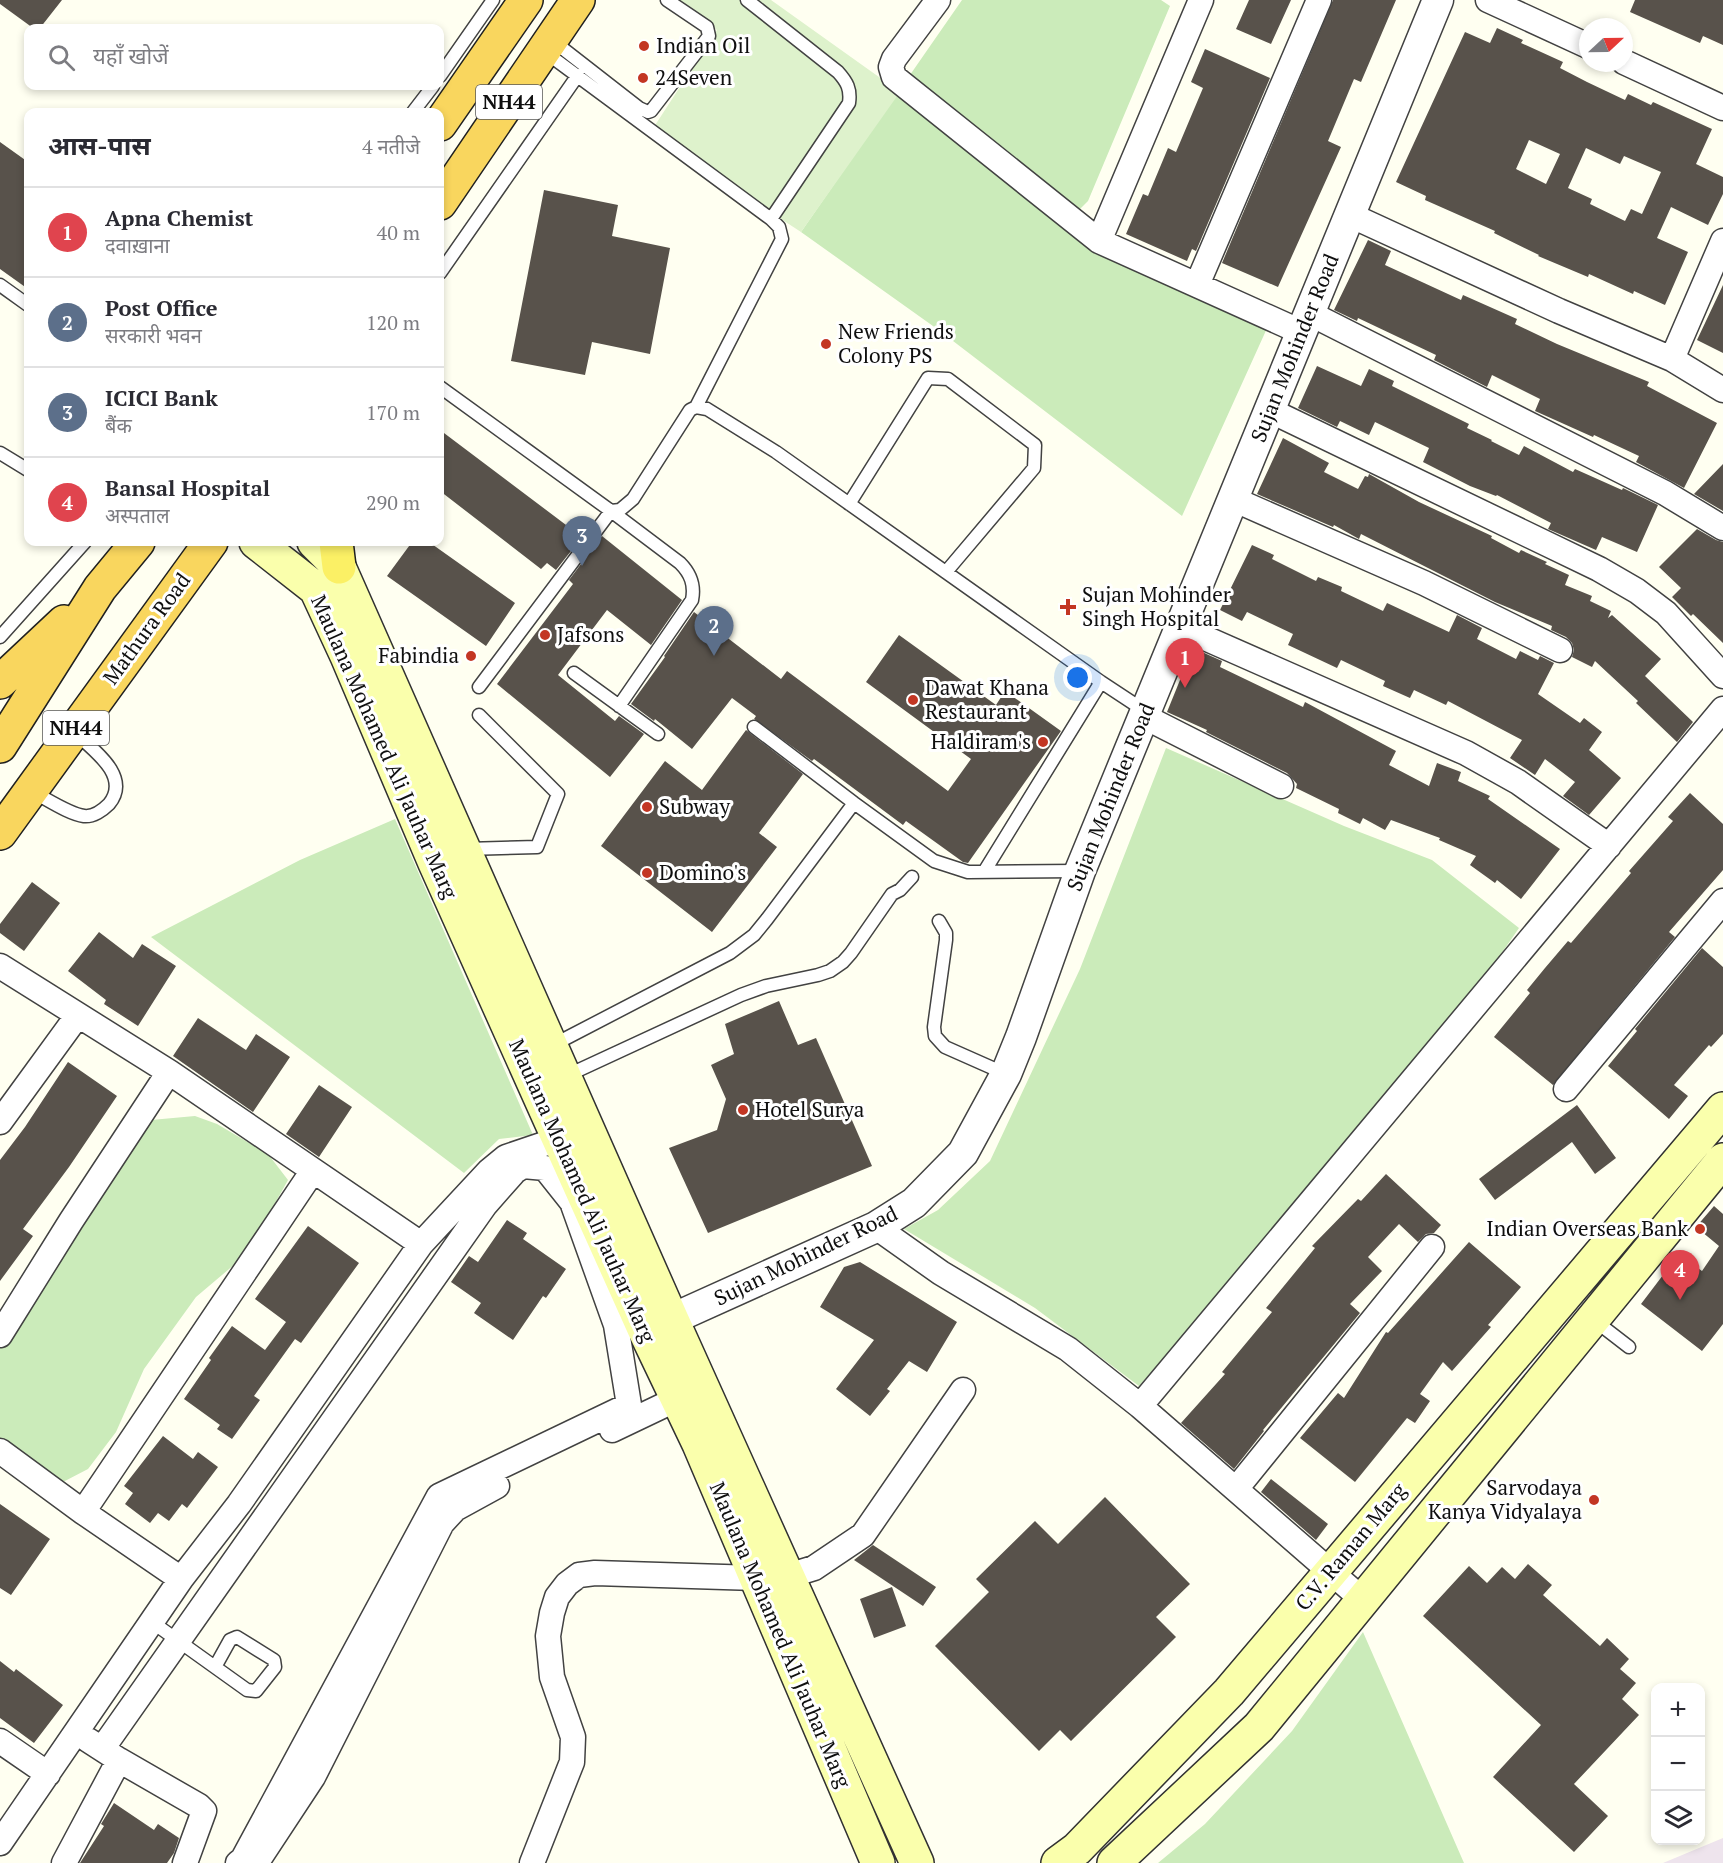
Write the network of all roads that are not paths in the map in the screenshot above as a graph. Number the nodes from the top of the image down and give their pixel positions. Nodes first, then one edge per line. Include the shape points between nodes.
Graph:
1 (493, 0) edge
2 (526, 0) edge
3 (578, 0) edge
4 (667, 0) edge
5 (747, 0) edge
6 (938, 0) edge
7 (1201, 0) edge
8 (1318, 0) edge
9 (1438, 0) edge
10 (1488, 0) edge
11 (1579, 42) edge
12 (547, 45) junction
13 (1633, 66) edge
14 (444, 70) edge
15 (578, 75) junction
16 (430, 90) edge
17 (416, 108) edge
18 (1723, 108) edge
19 (444, 118) edge
20 (444, 197) edge
21 (1350, 215) junction
22 (771, 219) junction
23 (1723, 241) edge
24 (1099, 242) junction
25 (444, 267) edge
26 (0, 285) edge
27 (1197, 285) junction
28 (24, 302) edge
29 (1305, 323) junction
30 (1672, 359) junction
31 (444, 390) edge
32 (1723, 390) edge
33 (696, 407) junction
34 (1269, 410) junction
35 (0, 453) edge
36 (24, 468) edge
37 (1233, 499) junction
38 (849, 504) junction
39 (611, 511) junction
40 (1723, 528) edge
41 (81, 546) edge
42 (135, 546) edge
43 (208, 546) edge
44 (261, 546) edge
45 (322, 546) edge
46 (338, 554) edge
47 (946, 572) junction
48 (100, 588) junction
49 (1180, 627) junction
50 (0, 637) edge
51 (1560, 650) dead end
52 (574, 674) dead end
53 (1723, 676) edge
54 (0, 682) edge
55 (1101, 682) junction
56 (479, 687) dead end
57 (619, 706) junction
58 (1723, 709) edge
59 (1144, 714) junction
60 (479, 715) dead end
61 (754, 727) dead end
62 (74, 731) junction
63 (658, 734) dead end
64 (0, 746) edge
65 (1281, 786) dead end
66 (30, 791) junction
67 (854, 803) junction
68 (0, 833) edge
69 (1609, 846) junction
70 (450, 856) junction
71 (1080, 871) junction
72 (984, 872) junction
73 (912, 877) dead end
74 (1723, 901) edge
75 (939, 921) dead end
76 (0, 966) edge
77 (78, 1015) junction
78 (551, 1046) junction
79 (169, 1072) junction
80 (1006, 1074) junction
81 (565, 1076) junction
82 (1566, 1089) dead end
83 (1723, 1109) edge
84 (0, 1122) edge
85 (559, 1139) junction
86 (1723, 1160) edge
87 (312, 1172) junction
88 (876, 1227) junction
89 (421, 1244) junction
90 (1432, 1247) dead end
91 (1593, 1319) junction
92 (659, 1325) junction
93 (0, 1335) edge
94 (1629, 1347) dead end
95 (963, 1390) dead end
96 (677, 1399) junction
97 (1140, 1406) junction
98 (0, 1451) edge
99 (1236, 1489) junction
100 (83, 1512) junction
101 (1330, 1572) junction
102 (772, 1577) junction
103 (181, 1579) junction
104 (1363, 1600) junction
105 (152, 1622) junction
106 (177, 1642) junction
107 (215, 1667) junction
108 (76, 1733) junction
109 (0, 1741) edge
110 (110, 1755) junction
111 (48, 1774) junction
112 (0, 1843) edge
113 (919, 1860) edge
114 (187, 1862) edge
115 (64, 1863) edge
116 (238, 1863) edge
117 (256, 1863) edge
118 (532, 1863) edge
119 (878, 1863) edge
120 (1058, 1863) edge
121 (1114, 1863) edge

1 - 14 lane
2 - 19 highway, NH44
3 - 12 highway, NH44
4 - 12 lane via 707,27 709,36 651,111 639,108
5 - 22 lane via 838,72 850,95 849,103
6 - 24 street via 894,59 894,77
7 - 24 street
8 - 27 street
9 - 21 street, Sujan Mohinder Road
10 - 11 street
12 - 15 lane
12 - 20 highway, NH44
13 - 18 street
15 - 22 lane
15 - 25 lane
16 - 17 lane
21 - 29 street, Sujan Mohinder Road
21 - 30 street
22 - 33 lane via 779,227 782,239
23 - 30 street
24 - 27 street
26 - 28 lane
27 - 29 street
29 - 34 street, Sujan Mohinder Road
29 - 40 street via 1665,493
30 - 32 street
31 - 39 lane
33 - 38 lane via 707,409 776,452
33 - 39 lane via 690,410 633,499 620,510
34 - 37 street, Sujan Mohinder Road
34 - 53 street via 1637,591 1666,613
35 - 36 lane
37 - 49 street, Sujan Mohinder Road
37 - 51 street
38 - 47 lane
38 - 47 lane via 928,378 948,379 1035,445 1034,468
39 - 56 lane
39 - 57 lane via 680,562 688,570 694,590 692,600
41 - 50 lane
42 - 48 highway, NH44
43 - 62 highway, Mathura Road / NH44
44 - 70 main road, Maulana Mohamed Ali Jauhar Marg via 316,589
45 - 46 main road, Maulana Mohamed Ali Jauhar Marg
46 - 70 main road, Maulana Mohamed Ali Jauhar Marg
47 - 55 lane
48 - 54 highway
48 - 64 highway, NH44
49 - 59 street, Sujan Mohinder Road
49 - 69 street via 1466,753 1518,782
52 - 57 lane
55 - 59 lane
55 - 72 lane
57 - 63 lane
58 - 69 street
59 - 65 street
59 - 71 street, Sujan Mohinder Road
60 - 70 lane via 558,794 537,847
61 - 67 lane
62 - 66 highway, Mathura Road / NH44
62 - 66 lane via 112,771 116,782 108,805 82,816
66 - 68 highway, Mathura Road / NH44
67 - 72 lane via 934,861 969,872
67 - 78 lane via 754,935 730,953
69 - 97 street
70 - 78 main road, Maulana Mohamed Ali Jauhar Marg
70 - 85 main road, Maulana Mohamed Ali Jauhar Marg
71 - 72 lane
71 - 80 street, Sujan Mohinder Road
73 - 81 lane via 892,894 851,953 830,971 741,995
74 - 82 street
75 - 80 lane via 946,940 935,1036 945,1047
76 - 77 street
77 - 79 street
77 - 84 street
78 - 81 main road, Maulana Mohamed Ali Jauhar Marg
79 - 87 street
79 - 93 street
80 - 88 street, Sujan Mohinder Road via 963,1153 914,1203
81 - 92 main road, Maulana Mohamed Ali Jauhar Marg
83 - 101 main road, C.V. Raman Marg
85 - 89 street via 506,1157
85 - 92 main road, Maulana Mohamed Ali Jauhar Marg
86 - 91 main road, C.V. Raman Marg
87 - 89 street
87 - 100 street
88 - 92 street, Sujan Mohinder Road
88 - 97 street via 941,1273 1068,1349
89 - 103 street via 239,1504
90 - 99 street
91 - 94 lane
91 - 104 main road, C.V. Raman Marg
92 - 96 main road, Maulana Mohamed Ali Jauhar Marg
92 - 102 main road, Maulana Mohamed Ali Jauhar Marg
95 - 102 street via 863,1535 814,1568
96 - 102 main road, Maulana Mohamed Ali Jauhar Marg
96 - 117 street via 470,1500 442,1523 313,1777
97 - 99 street
98 - 100 street
99 - 101 street
100 - 103 street
101 - 104 street
101 - 120 main road, C.V. Raman Marg via 1229,1692 1077,1849
102 - 113 main road, Maulana Mohamed Ali Jauhar Marg
102 - 118 street via 595,1573 579,1575 567,1584 557,1597 548,1636 552,1677 573,1737 572,1762
102 - 119 main road, Maulana Mohamed Ali Jauhar Marg
103 - 105 street
104 - 121 main road, C.V. Raman Marg via 1259,1727
105 - 106 lane
105 - 108 street
106 - 107 lane
106 - 110 street
106 - 116 street via 485,1205 523,1166 545,1168 572,1202 616,1325 629,1405 439,1496
107 - 107 lane via 247,1690 256,1690 275,1667 274,1660 237,1637 230,1640
108 - 110 street
108 - 111 street
109 - 111 street
110 - 114 street via 204,1810
110 - 115 street
111 - 112 street

